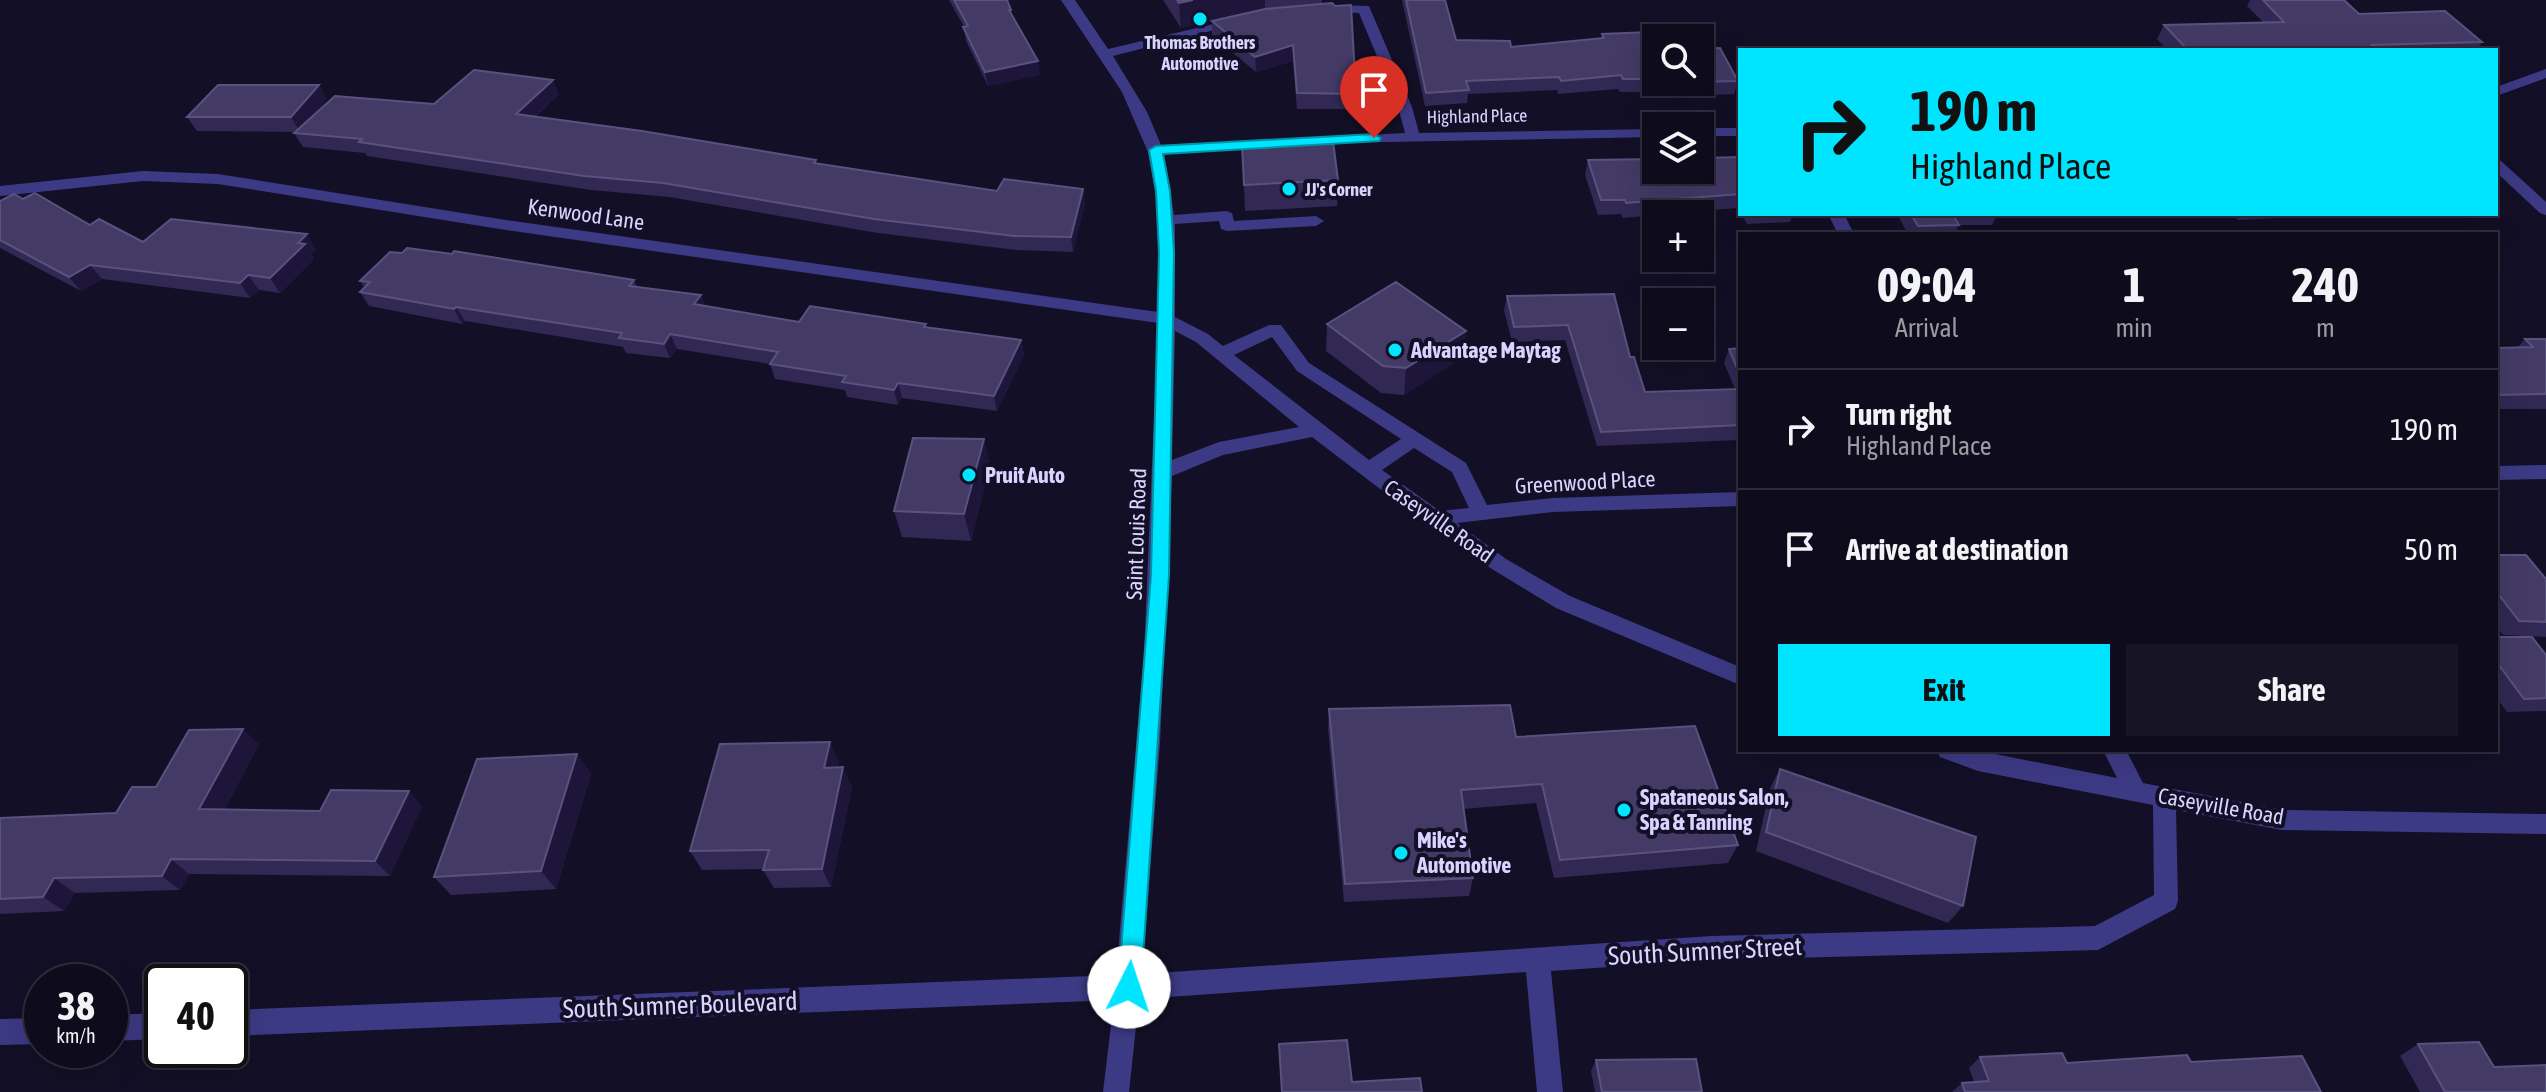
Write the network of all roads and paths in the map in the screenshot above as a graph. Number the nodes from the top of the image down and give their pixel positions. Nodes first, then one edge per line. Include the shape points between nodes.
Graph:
1 (1068, 0) edge
2 (1309, 10) edge
3 (1254, 18) edge
4 (1103, 54) junction
5 (2546, 73) edge
6 (2498, 91) edge
7 (1714, 132) edge
8 (1738, 132) edge
9 (1642, 133) edge
10 (1413, 137) junction
11 (1156, 150) junction
12 (2498, 166) edge
13 (0, 191) edge
14 (2546, 210) edge
15 (1164, 220) junction
16 (1316, 221) dead end
17 (1165, 319) junction
18 (1221, 354) junction
19 (1316, 430) junction
20 (1413, 440) junction
21 (1368, 470) junction
22 (1162, 472) junction
23 (2546, 472) edge
24 (2498, 473) edge
25 (1738, 499) edge
26 (1481, 513) junction
27 (1433, 519) junction
28 (1738, 675) edge
29 (1953, 752) edge
30 (2115, 752) edge
31 (2135, 790) junction
32 (2164, 796) junction
33 (2546, 824) edge
34 (1537, 960) junction
35 (1129, 987) junction
36 (248, 1022) edge
37 (24, 1031) edge
38 (0, 1032) edge
39 (1116, 1092) edge
40 (1550, 1092) edge

1 - 4 street, Saint Louis Road
2 - 10 street via 1364,9
3 - 4 street
4 - 11 street, Saint Louis Road
5 - 6 street
7 - 8 street
9 - 10 street, Highland Place
10 - 11 street, Highland Place
11 - 15 street, Saint Louis Road
12 - 14 street
13 - 17 street, Kenwood Lane via 143,176 218,179
15 - 16 street via 1226,216 1227,226
15 - 17 street, Saint Louis Road
17 - 18 street, Caseyville Road
17 - 22 street, Saint Louis Road
18 - 19 street, Caseyville Road
18 - 20 street via 1275,329 1303,367
19 - 21 street, Caseyville Road
19 - 22 street via 1219,449
20 - 21 street
20 - 26 street via 1459,468
21 - 27 street, Caseyville Road
22 - 35 street, Saint Louis Road via 1160,575
23 - 24 street
25 - 26 street, Greenwood Place via 1553,505
26 - 27 street, Greenwood Place
27 - 28 street, Caseyville Road via 1563,602
29 - 31 street, Caseyville Road
30 - 31 street
31 - 32 street, Caseyville Road
32 - 33 street, Caseyville Road via 2282,820
32 - 34 street, South Sumner Street via 2166,901 2098,938 1712,948
34 - 35 street, South Sumner Street
34 - 40 street
35 - 36 street, South Sumner Boulevard
35 - 39 street, Saint Louis Road
37 - 38 street

